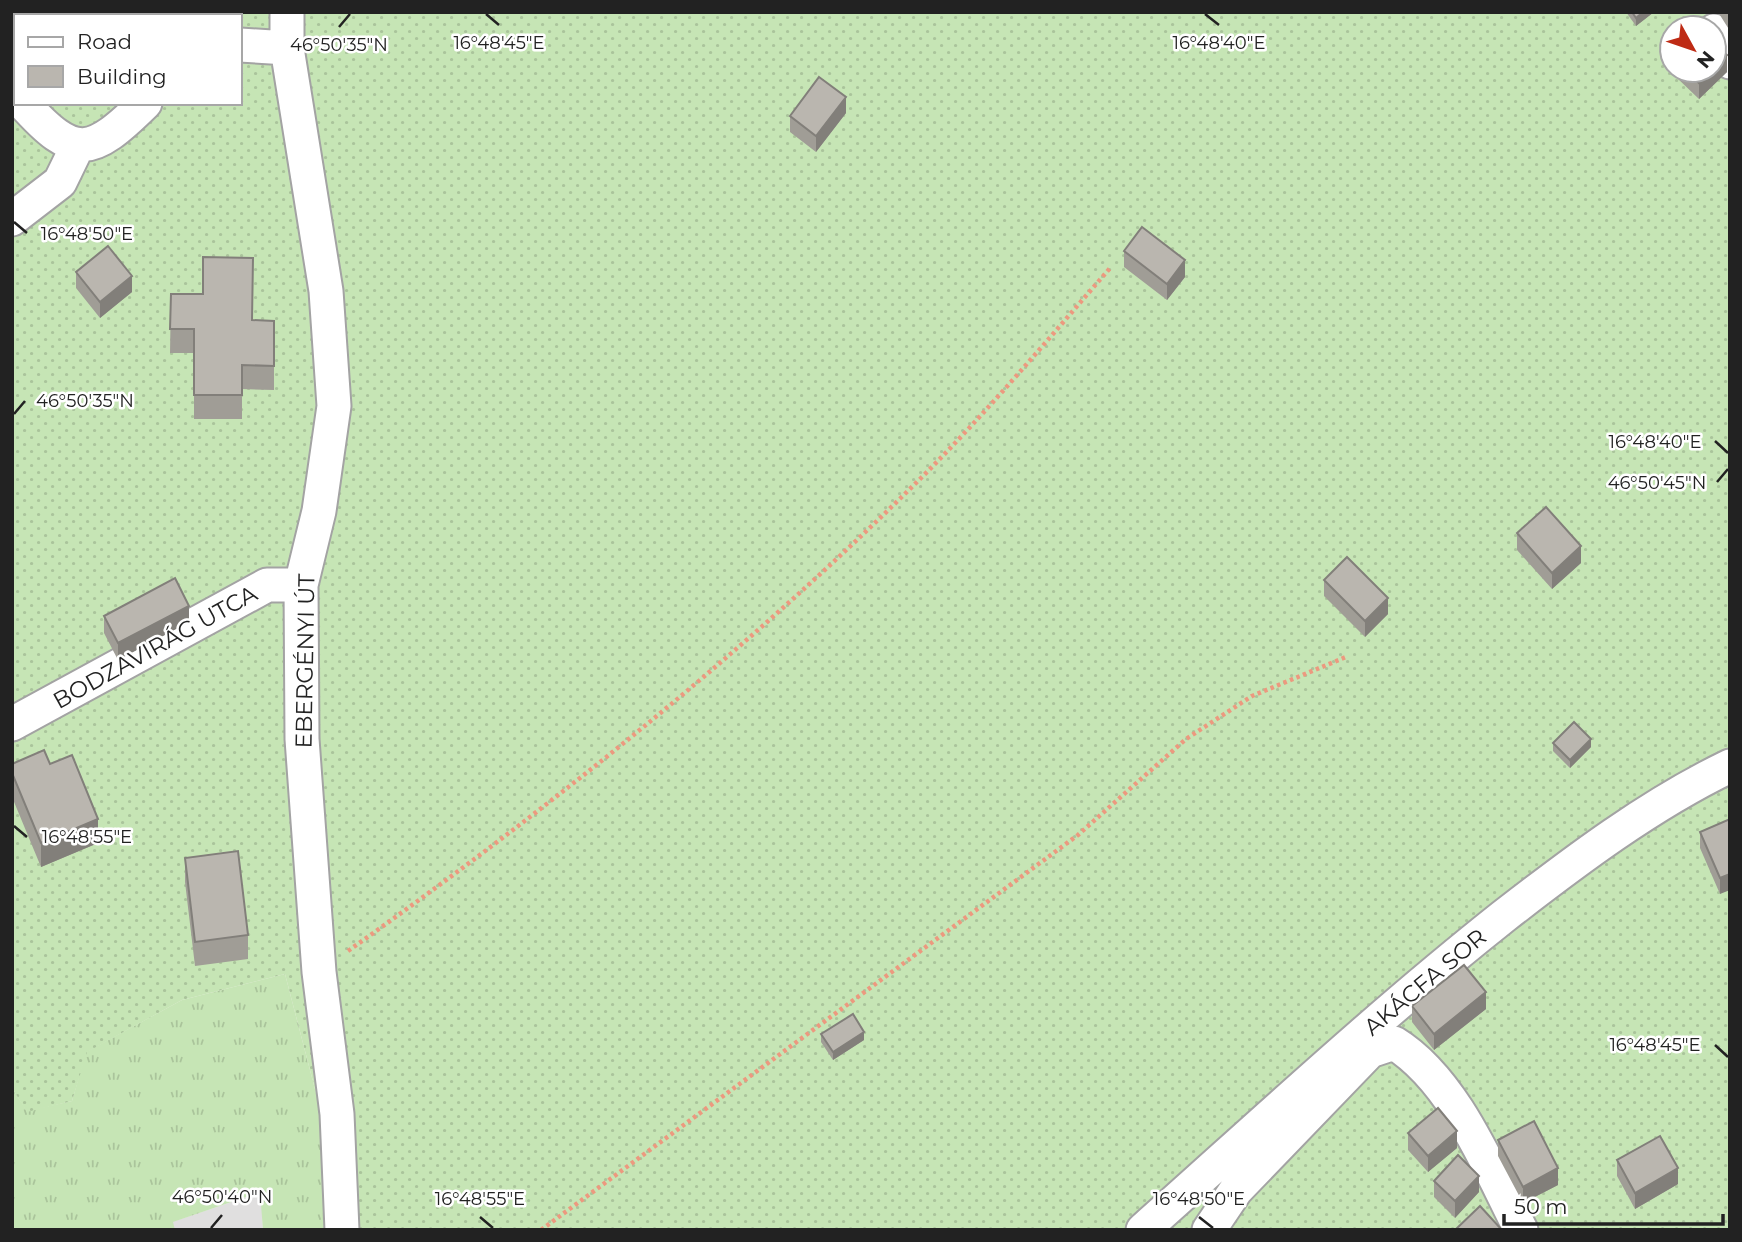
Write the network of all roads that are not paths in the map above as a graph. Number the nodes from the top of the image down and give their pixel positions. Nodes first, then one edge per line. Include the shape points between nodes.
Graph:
1 (287, 12) edge
2 (242, 45) edge
3 (288, 48) junction
4 (25, 105) edge
5 (143, 105) edge
6 (77, 146) junction
7 (12, 219) edge
8 (301, 585) junction
9 (12, 724) edge
10 (1730, 766) edge
11 (342, 1230) edge
12 (1143, 1230) edge
13 (1209, 1230) edge
14 (1521, 1230) edge

1 - 3 street, EBERGÉNYI ÚT
2 - 3 street
3 - 8 street, EBERGÉNYI ÚT via 326,291 334,406 319,510
4 - 6 street via 48,131
5 - 6 street via 92,146
6 - 7 street via 60,183
8 - 9 street, BODZAVIRÁG UTCA via 267,585
8 - 11 street, EBERGÉNYI ÚT via 304,799 318,972 337,1114
10 - 12 street, AKÁCFA SOR via 1632,822 1456,954
13 - 14 street via 1236,1190 1370,1051 1394,1043 1433,1077 1471,1134

